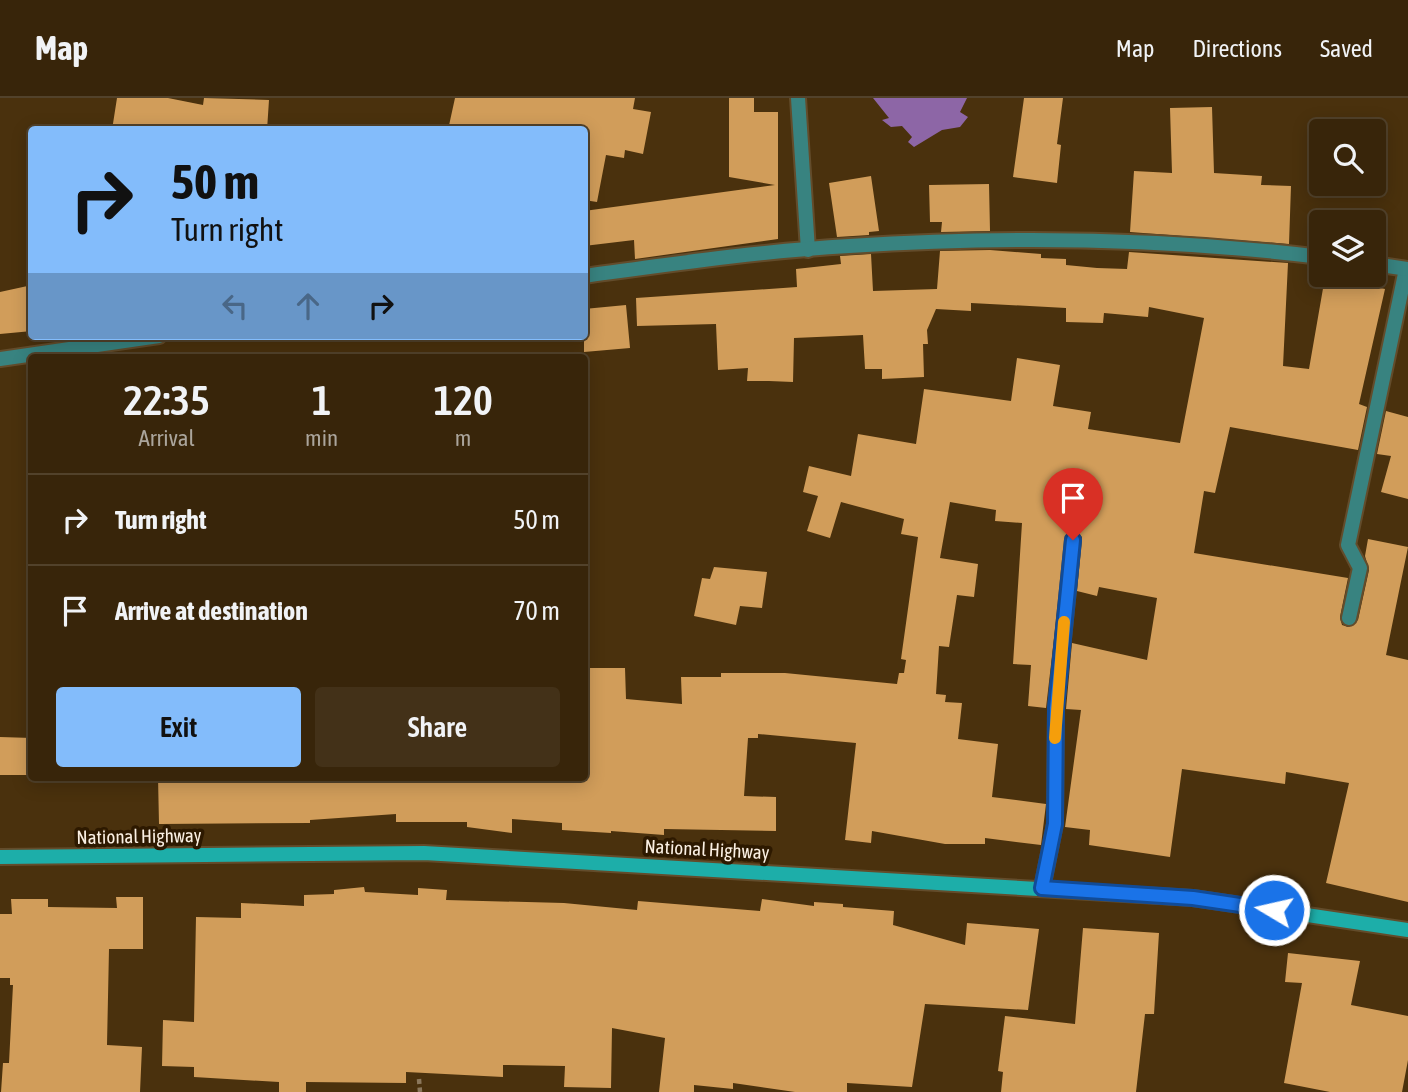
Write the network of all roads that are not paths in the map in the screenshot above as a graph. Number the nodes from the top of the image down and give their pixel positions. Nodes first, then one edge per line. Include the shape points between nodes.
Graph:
1 (798, 98) edge
2 (808, 250) junction
3 (1309, 256) edge
4 (1386, 266) edge
5 (1407, 269) edge
6 (588, 276) edge
7 (131, 340) edge
8 (35, 354) edge
9 (28, 355) edge
10 (0, 359) edge
11 (1073, 540) dead end
12 (1349, 618) dead end
13 (0, 857) edge
14 (1042, 888) junction
15 (1408, 930) edge

1 - 2 street
2 - 3 street via 1029,241 1216,247
2 - 6 street
4 - 5 street
5 - 12 street via 1348,545 1360,568
7 - 8 street
9 - 10 street
11 - 14 street via 1056,708 1055,824
13 - 14 main road, National Highway via 424,853
14 - 15 main road, National Highway via 1193,898

